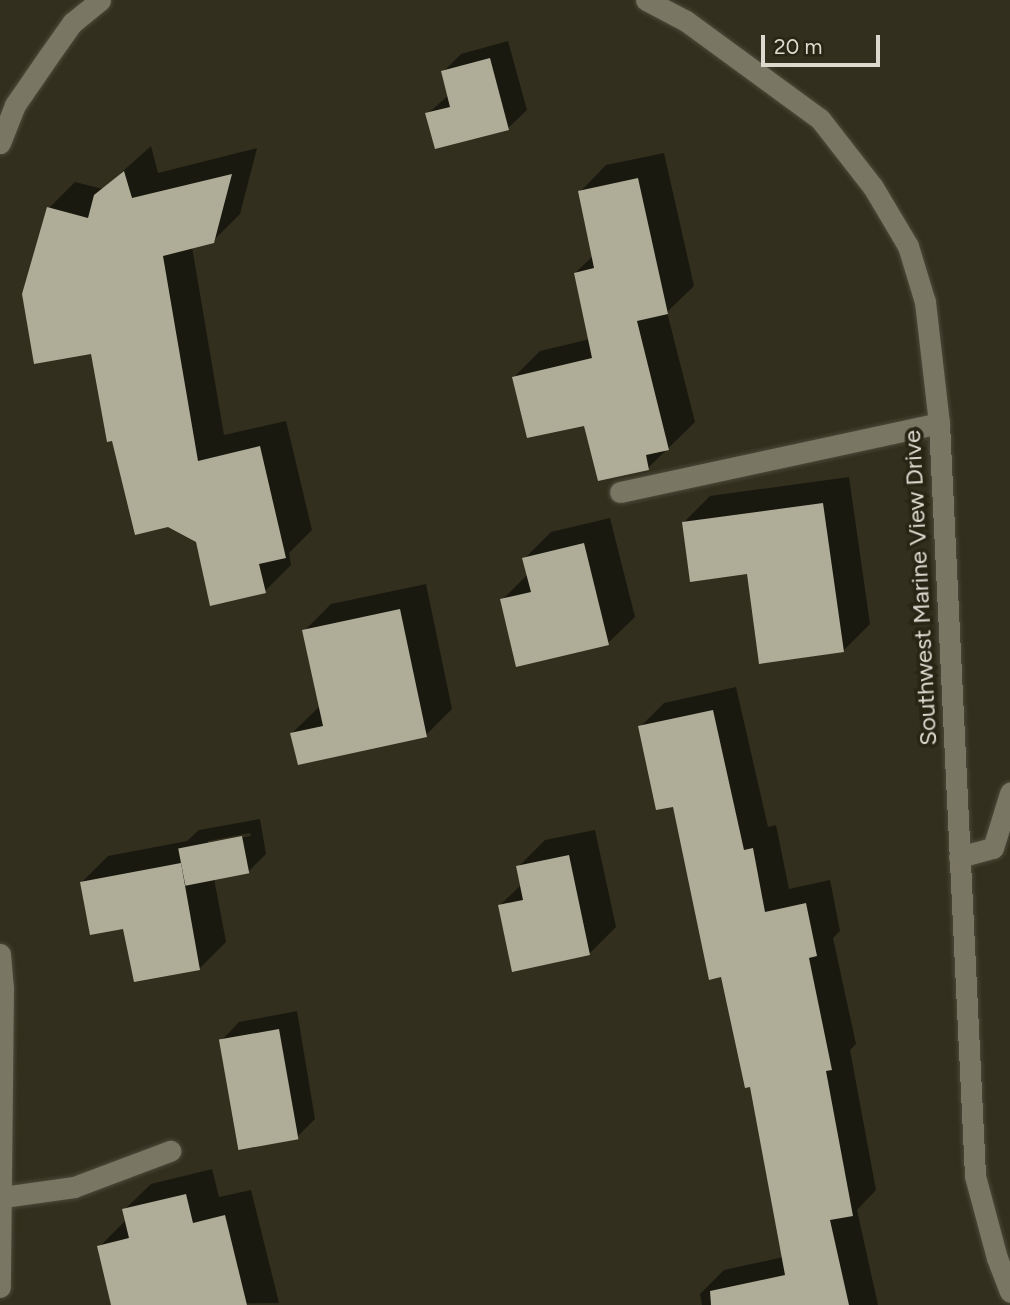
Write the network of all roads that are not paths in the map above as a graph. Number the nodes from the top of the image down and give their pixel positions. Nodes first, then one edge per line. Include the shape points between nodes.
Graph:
1 (100, 0) edge
2 (646, 0) edge
3 (0, 143) edge
4 (939, 424) junction
5 (620, 492) dead end
6 (1010, 793) edge
7 (1001, 849) edge
8 (959, 857) junction
9 (0, 954) edge
10 (170, 1151) dead end
11 (3, 1196) junction
12 (0, 1287) edge
13 (1010, 1292) edge

1 - 3 street via 72,23 48,57 15,105
2 - 4 street, Southwest Marine View Drive via 687,21 820,119 873,187 908,246 925,302
4 - 5 street
4 - 8 street, Southwest Marine View Drive
6 - 7 street
7 - 8 street
8 - 13 street, Southwest Marine View Drive via 975,1176
9 - 11 street
10 - 11 street via 74,1187
11 - 12 street

